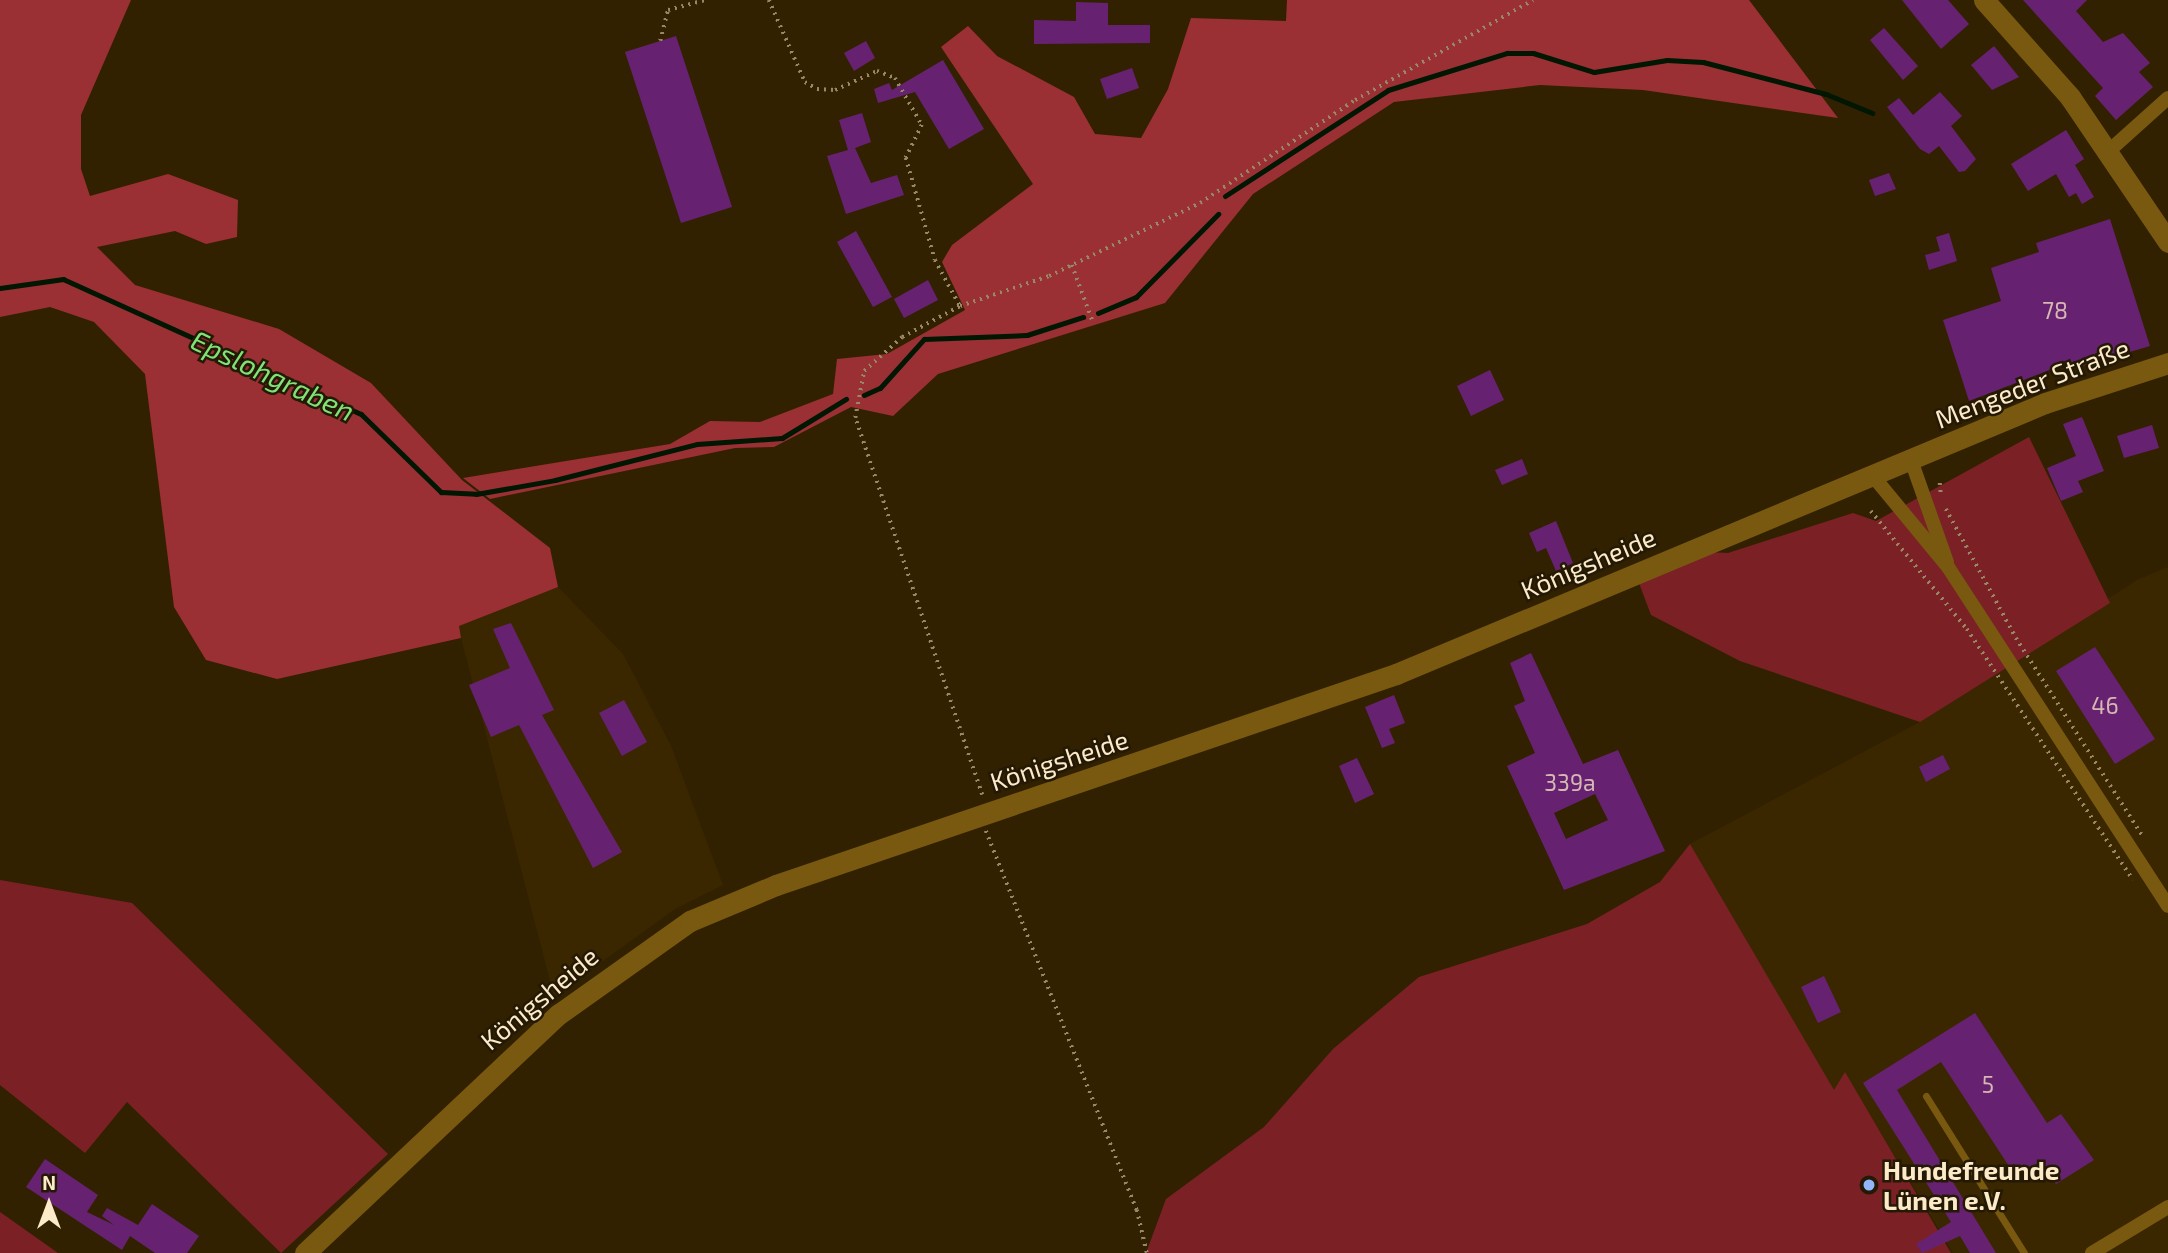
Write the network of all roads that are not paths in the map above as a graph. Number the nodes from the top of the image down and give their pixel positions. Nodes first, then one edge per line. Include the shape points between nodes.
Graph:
1 (1984, 0) edge
2 (2168, 97) edge
3 (2110, 150) junction
4 (2168, 242) edge
5 (2168, 363) edge
6 (1914, 459) junction
7 (1873, 476) junction
8 (1948, 567) junction
9 (2168, 906) edge
10 (1926, 1096) dead end
11 (2168, 1207) edge
12 (305, 1253) edge
13 (2024, 1253) edge
14 (2092, 1253) edge

1 - 3 main road
2 - 3 street
3 - 4 main road
5 - 6 main road, Mengeder Straße via 2069,393
6 - 7 main road, Königsheide
6 - 8 street
7 - 8 street
7 - 12 main road, Königsheide via 1396,674 730,904 626,961 558,1013
8 - 9 street
10 - 13 lane
11 - 14 street

